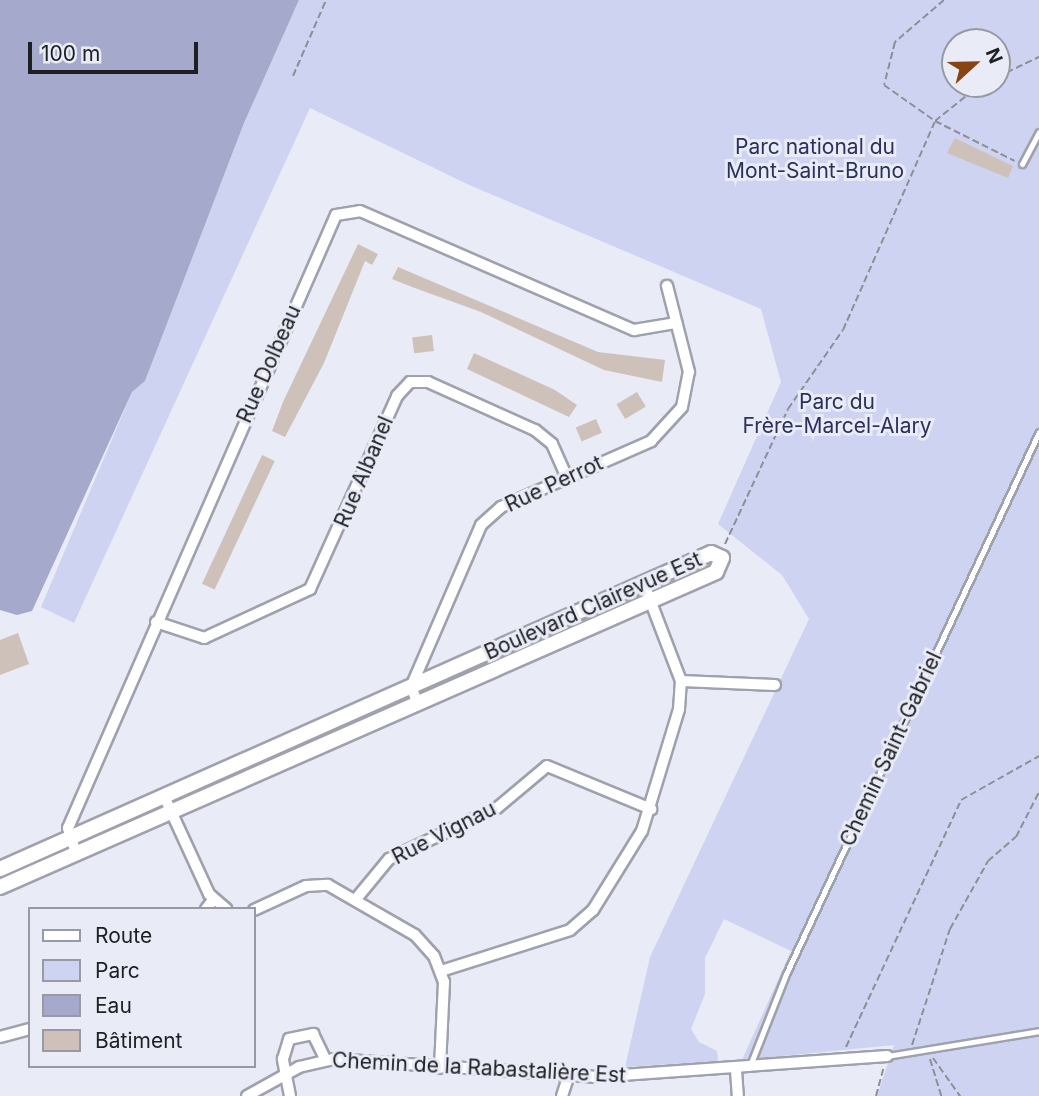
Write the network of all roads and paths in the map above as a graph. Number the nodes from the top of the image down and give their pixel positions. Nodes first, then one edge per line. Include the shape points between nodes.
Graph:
1 (326, 0) edge
2 (944, 0) edge
3 (1039, 57) edge
4 (1011, 70) edge
5 (293, 76) dead end
6 (964, 98) edge
7 (935, 121) junction
8 (1039, 132) edge
9 (1023, 164) joint
10 (667, 286) dead end
11 (676, 323) junction
12 (1039, 432) edge
13 (568, 477) junction
14 (718, 553) junction
15 (644, 584) junction
16 (652, 600) junction
17 (156, 622) junction
18 (681, 681) junction
19 (775, 685) dead end
20 (411, 687) junction
21 (418, 703) junction
22 (1039, 756) edge
23 (1039, 792) edge
24 (164, 796) junction
25 (651, 809) junction
26 (171, 813) junction
27 (70, 838) junction
28 (76, 853) junction
29 (0, 869) edge
30 (0, 887) edge
31 (356, 899) junction
32 (213, 900) junction
33 (208, 907) edge
34 (223, 907) edge
35 (256, 909) edge
36 (441, 971) junction
37 (28, 1030) edge
38 (1039, 1031) edge
39 (0, 1037) edge
40 (928, 1051) junction
41 (845, 1052) dead end
42 (911, 1053) junction
43 (887, 1056) junction
44 (325, 1059) junction
45 (440, 1068) junction
46 (749, 1069) junction
47 (736, 1070) junction
48 (285, 1074) junction
49 (568, 1077) junction
50 (247, 1096) edge
51 (290, 1096) edge
52 (562, 1096) edge
53 (738, 1096) edge
54 (876, 1096) edge
55 (941, 1096) edge
56 (960, 1096) edge

1 - 5 path
2 - 7 path via 895,42 884,85
3 - 4 path
6 - 7 path
7 - 9 path
7 - 14 path via 843,330 788,409 734,532
8 - 9 lane
10 - 11 street, Rue Perrot
11 - 13 street, Rue Perrot via 689,390 670,425 651,440
11 - 17 street, Rue Dolbeau via 631,329 365,212 342,211 331,222
12 - 46 lane, Chemin Saint-Gabriel via 786,974
13 - 17 street, Rue Albanel via 552,444 535,429 425,381 410,382 397,395 310,589 204,638
13 - 20 street, Rue Perrot via 501,507 481,526
14 - 15 street, Boulevard Clairevue Est
14 - 16 street, Boulevard Clairevue Est via 720,570
15 - 16 street
15 - 20 street, Boulevard Clairevue Est
16 - 18 street
16 - 21 street, Boulevard Clairevue Est
17 - 27 street, Rue Dolbeau via 68,828
18 - 19 street
18 - 25 street
20 - 21 street
20 - 24 street, Boulevard Clairevue Est
21 - 26 street, Boulevard Clairevue Est
22 - 41 path via 961,800
23 - 42 path via 1016,837 988,860 950,929
24 - 26 street
24 - 27 street, Boulevard Clairevue Est
25 - 31 street, Rue Vignau via 558,766 544,767 497,808 389,859
25 - 36 street via 598,902 576,926
26 - 28 street, Boulevard Clairevue Est
26 - 32 street
27 - 28 street
27 - 29 street, Boulevard Clairevue Est
28 - 30 street, Boulevard Clairevue Est
31 - 35 street via 317,884
31 - 36 street via 420,940
32 - 33 street
32 - 34 street
36 - 45 street
37 - 39 street
38 - 40 lane
40 - 42 lane
40 - 55 path
40 - 56 path
42 - 43 lane
43 - 46 street, Chemin de la Rabastalière Est
43 - 54 path
44 - 45 street, Chemin de la Rabastalière Est
44 - 48 street, Chemin de la Rabastalière Est
44 - 48 street via 316,1036 299,1033 284,1047
45 - 49 street, Chemin de la Rabastalière Est
46 - 47 street, Chemin de la Rabastalière Est
47 - 49 street, Chemin de la Rabastalière Est
47 - 53 street
48 - 50 street, Chemin de la Rabastalière Est
48 - 51 street
49 - 52 street

